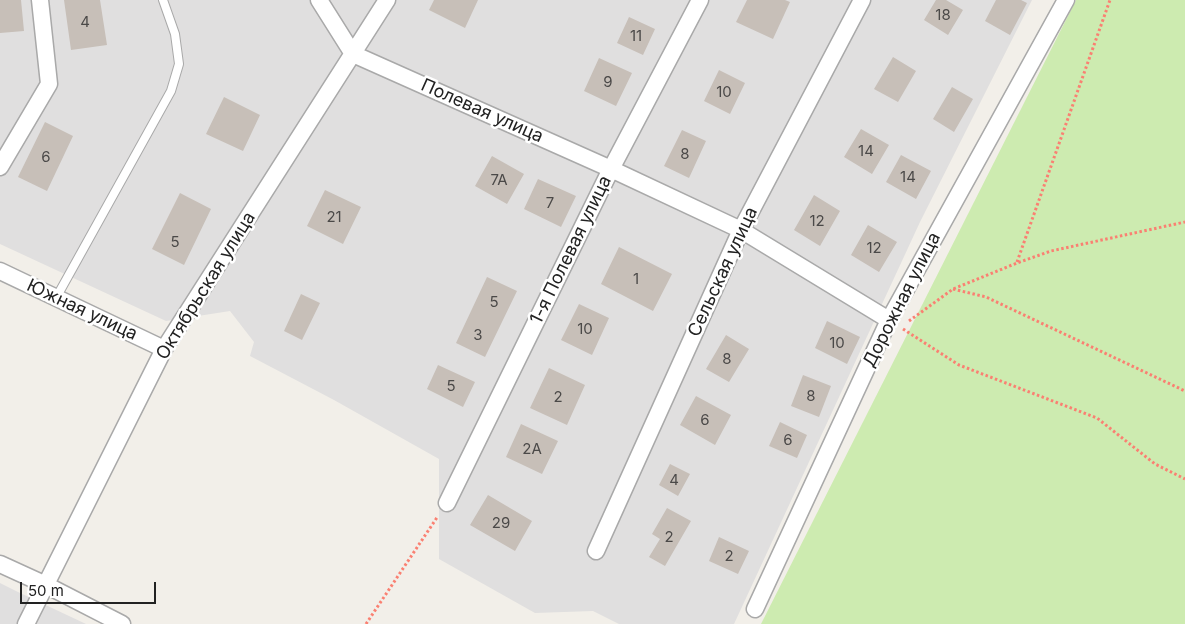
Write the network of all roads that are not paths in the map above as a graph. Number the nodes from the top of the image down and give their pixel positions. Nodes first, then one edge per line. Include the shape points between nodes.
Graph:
1 (40, 0) edge
2 (163, 0) edge
3 (320, 0) edge
4 (388, 0) edge
5 (700, 0) edge
6 (862, 0) edge
7 (1066, 0) edge
8 (353, 54) junction
9 (0, 167) edge
10 (611, 169) junction
11 (741, 230) junction
12 (0, 271) edge
13 (56, 298) junction
14 (889, 320) junction
15 (164, 349) junction
16 (447, 503) road end
17 (596, 551) dead end
18 (0, 564) edge
19 (46, 585) junction
20 (756, 609) dead end
21 (26, 624) edge
22 (122, 624) edge

1 - 9 street via 48,84
2 - 13 lane via 175,34 179,64 171,91
3 - 8 street
4 - 8 street, Октябрьская улица
5 - 10 street, 1-я Полевая улица
6 - 11 street, Сельская улица
7 - 14 street, Дорожная улица
8 - 10 street, Полевая улица
8 - 15 street, Октябрьская улица
10 - 11 street, Полевая улица
10 - 16 street, 1-я Полевая улица
11 - 14 street, Полевая улица
11 - 17 street, Сельская улица
12 - 13 street, Южная улица
13 - 15 street, Южная улица
14 - 20 street, Дорожная улица
15 - 19 street, Октябрьская улица
18 - 19 street
19 - 21 street, Октябрьская улица
19 - 22 street

